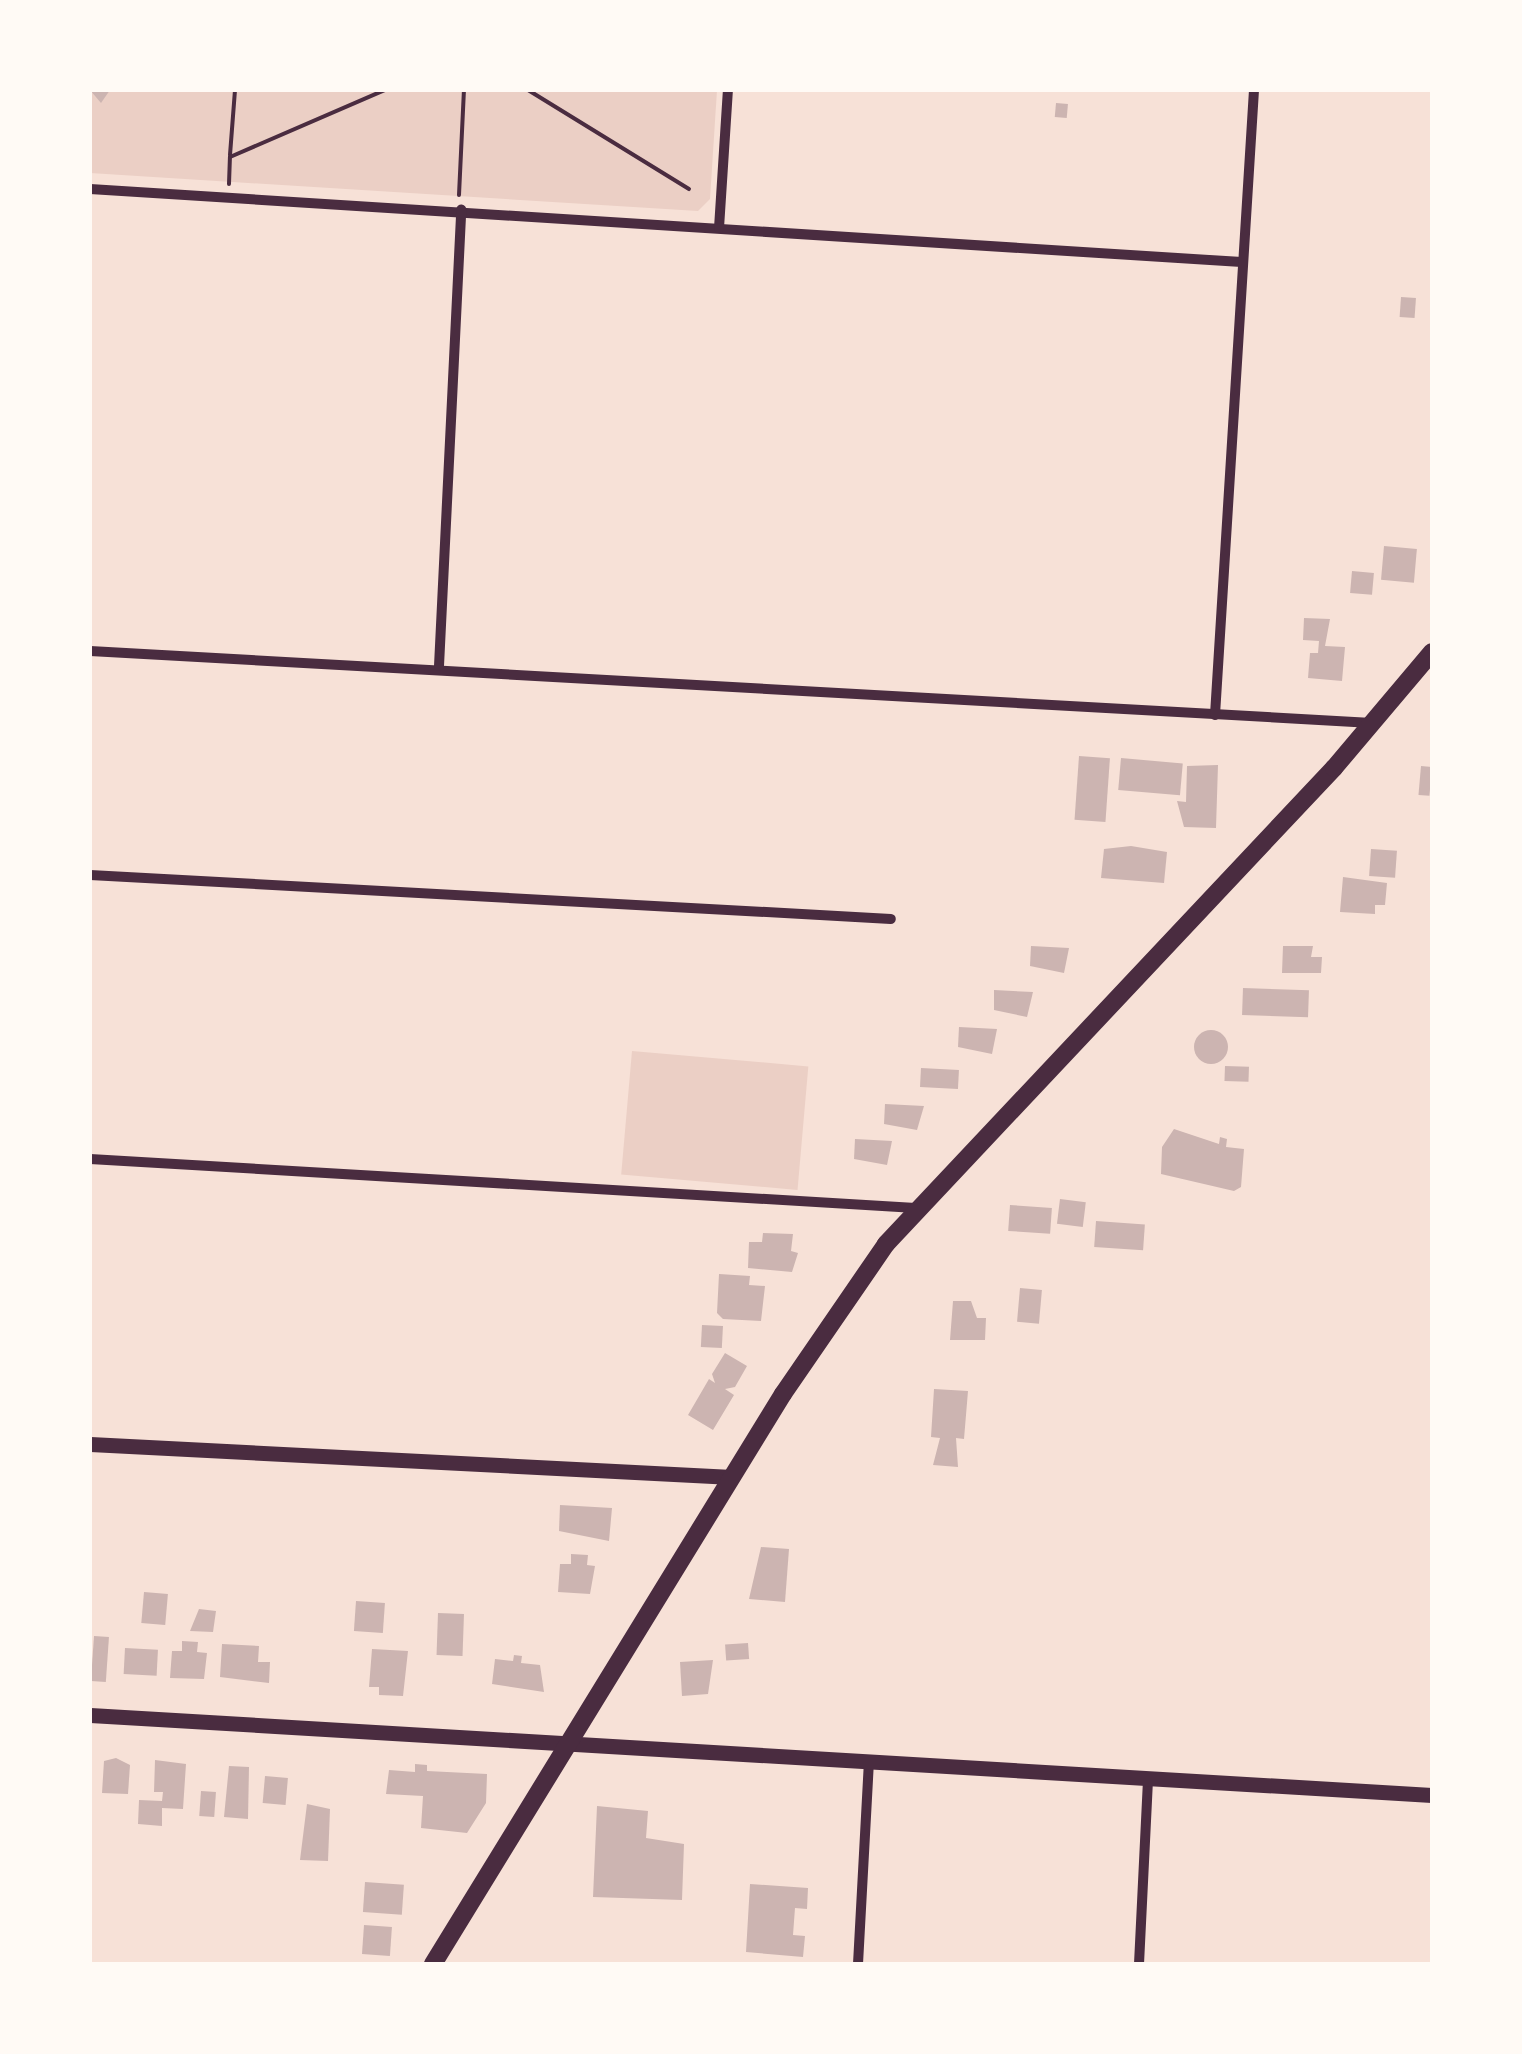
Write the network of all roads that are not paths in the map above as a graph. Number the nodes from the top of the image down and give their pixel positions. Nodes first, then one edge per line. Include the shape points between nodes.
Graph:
1 (728, 90) edge
2 (1254, 90) edge
3 (90, 189) edge
4 (461, 210) junction
5 (720, 228) junction
6 (1242, 262) junction
7 (90, 651) edge
8 (1432, 652) edge
9 (439, 666) junction
10 (1216, 715) junction
11 (1372, 723) junction
12 (90, 875) edge
13 (891, 919) dead end
14 (90, 1159) edge
15 (916, 1208) junction
16 (90, 1444) edge
17 (732, 1476) junction
18 (90, 1715) edge
19 (567, 1744) junction
20 (869, 1760) junction
21 (1148, 1777) junction
22 (1432, 1795) edge
23 (433, 1964) edge
24 (858, 1964) edge
25 (1139, 1964) edge

1 - 5 street
2 - 6 street
3 - 4 street
4 - 5 street
4 - 9 street
5 - 6 street
6 - 10 street
7 - 9 street
8 - 11 main road
9 - 10 street
10 - 11 street
11 - 15 main road
12 - 13 street
14 - 15 street
15 - 17 main road via 835,1315
16 - 17 street
17 - 19 main road
18 - 19 street
19 - 20 street
19 - 23 main road
20 - 21 street
20 - 24 street
21 - 22 street
21 - 25 street

